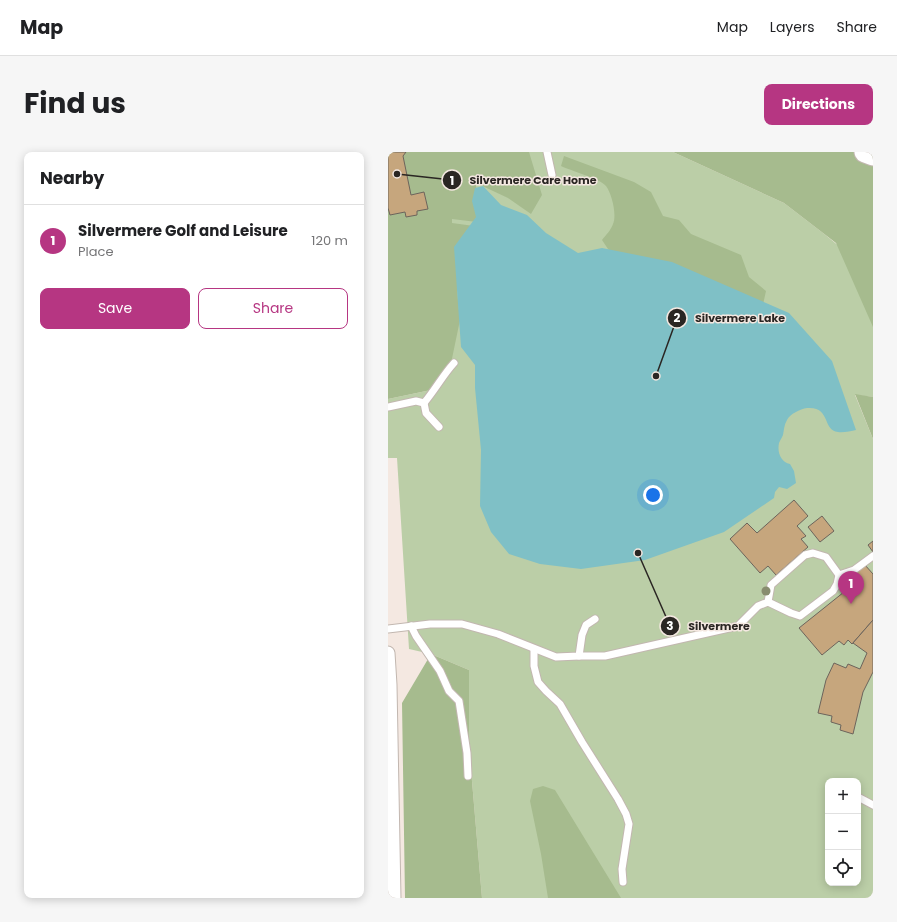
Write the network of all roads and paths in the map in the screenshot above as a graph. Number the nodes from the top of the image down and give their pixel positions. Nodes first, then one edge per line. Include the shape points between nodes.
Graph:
1 (547, 152) edge
2 (865, 152) edge
3 (873, 155) edge
4 (552, 174) dead end
5 (454, 363) dead end
6 (424, 403) junction
7 (388, 407) edge
8 (439, 427) dead end
9 (873, 556) edge
10 (839, 575) junction
11 (768, 602) junction
12 (595, 619) dead end
13 (411, 626) junction
14 (388, 628) edge
15 (534, 649) junction
16 (388, 653) edge
17 (578, 656) junction
18 (390, 765) edge
19 (468, 776) dead end
20 (861, 799) edge
21 (873, 805) edge
22 (622, 882) dead end
23 (394, 898) edge

1 - 4 lane
2 - 3 main road
5 - 6 lane
6 - 7 lane via 416,401
6 - 8 lane via 426,413
9 - 10 lane via 854,570
10 - 11 lane via 832,591 800,616
10 - 11 lane via 826,557 813,552 805,555 771,585
11 - 17 lane via 758,606 738,626 605,656
12 - 17 lane via 586,625
13 - 14 lane
13 - 15 lane via 462,624 498,634
13 - 19 lane via 440,671 449,691 459,701
15 - 17 lane via 556,657
15 - 22 lane via 534,666 538,682 560,704 626,814 629,824
16 - 18 street
18 - 23 street
20 - 21 lane

